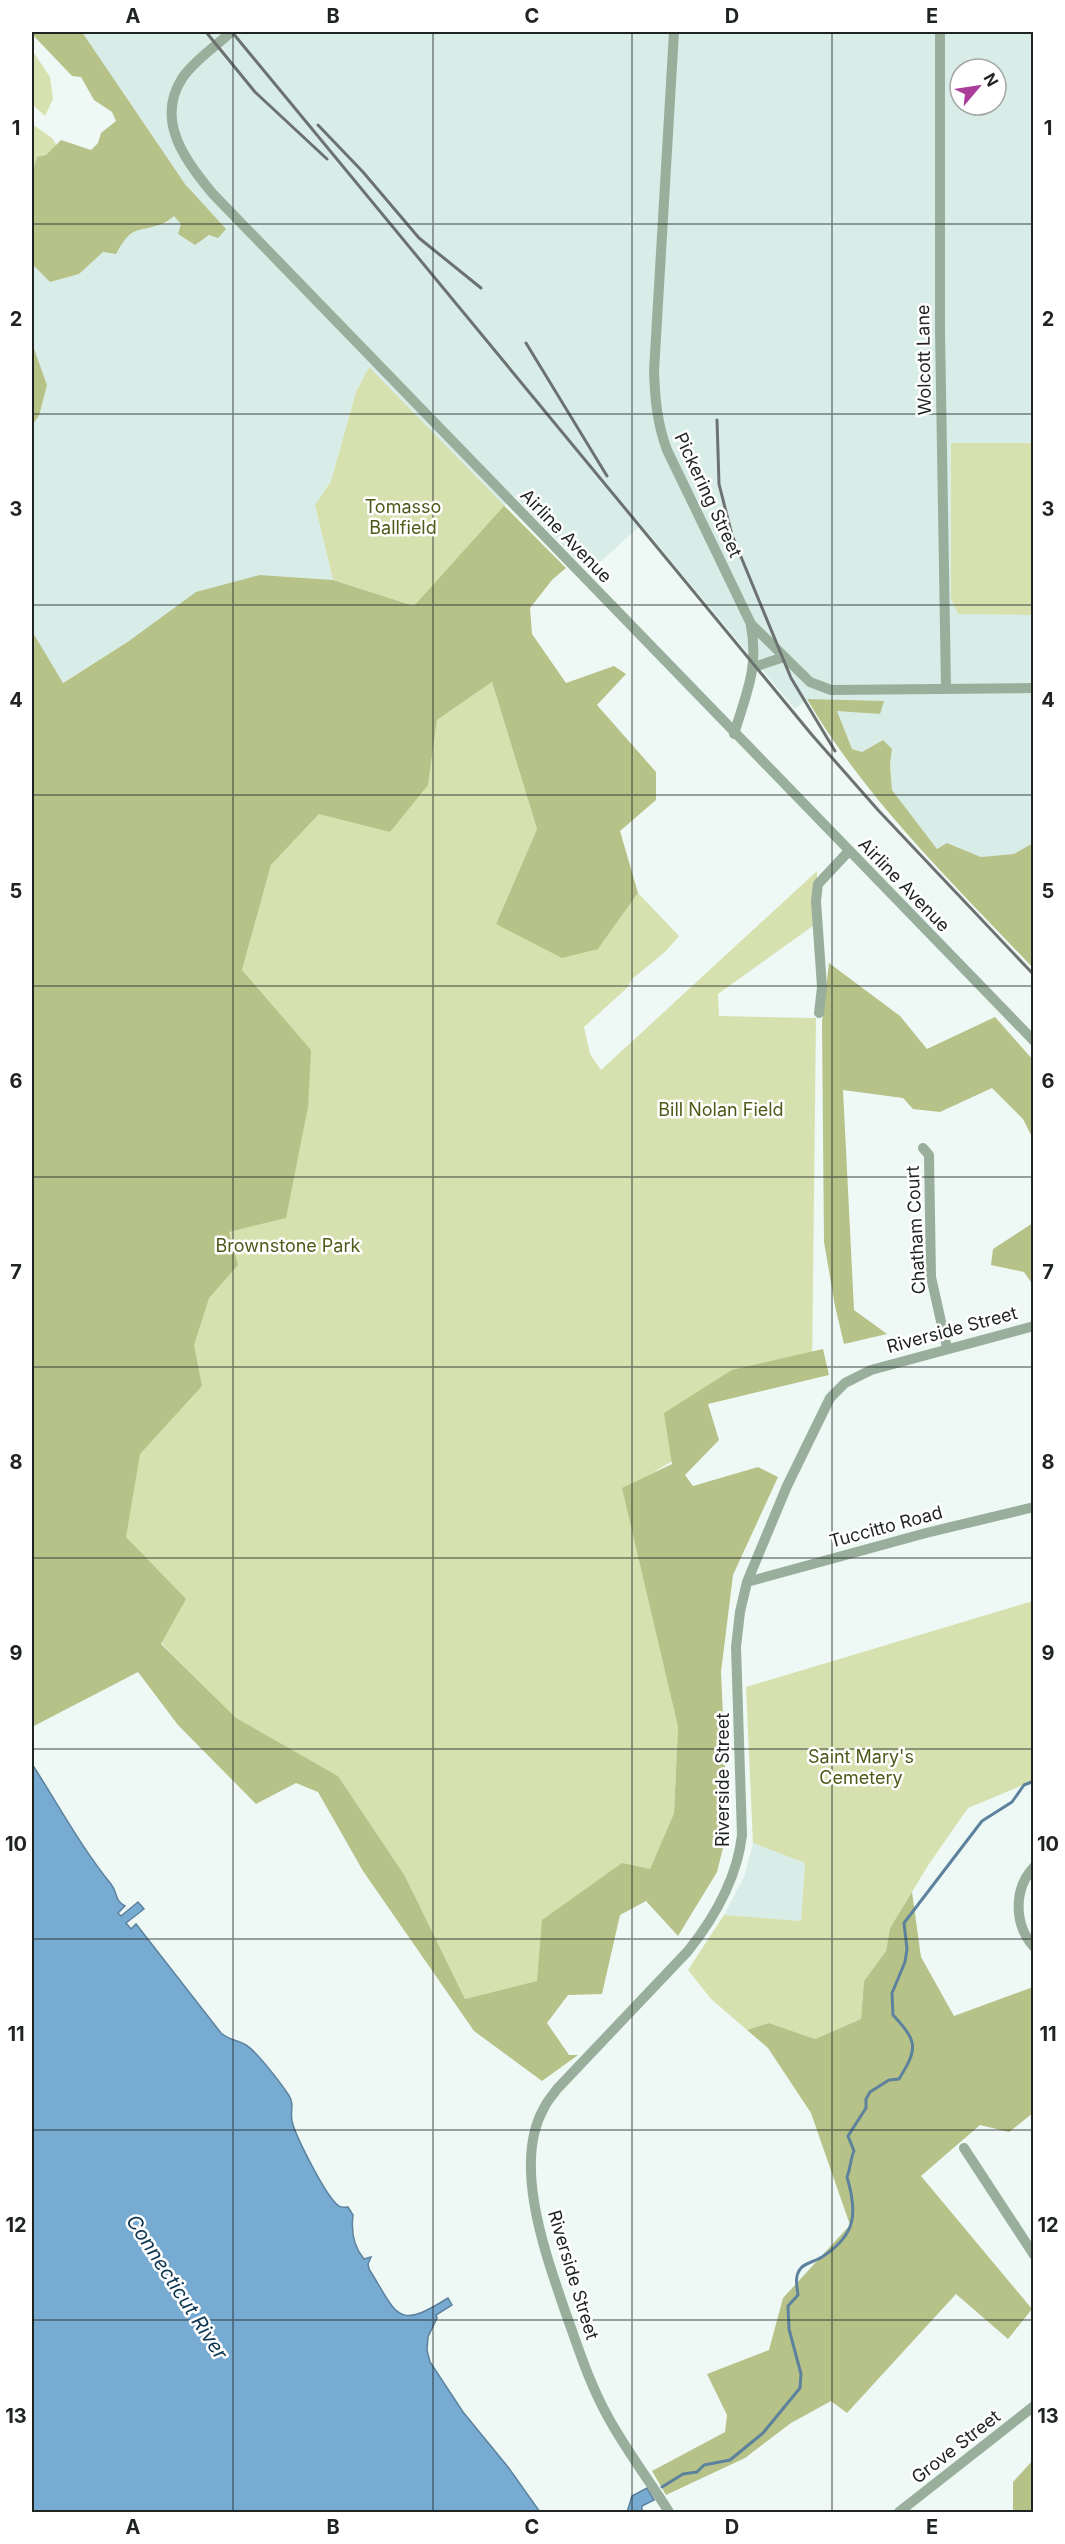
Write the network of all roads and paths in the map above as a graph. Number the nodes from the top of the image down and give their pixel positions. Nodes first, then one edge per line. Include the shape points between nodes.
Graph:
1 (231, 32) edge
2 (674, 32) edge
3 (940, 32) edge
4 (751, 624) junction
5 (784, 657) junction
6 (754, 667) junction
7 (946, 688) junction
8 (1034, 688) edge
9 (734, 734) junction
10 (849, 851) junction
11 (819, 1013) dead end
12 (1034, 1041) edge
13 (923, 1148) dead end
14 (1034, 1326) edge
15 (947, 1348) junction
16 (1034, 1507) edge
17 (747, 1582) junction
18 (1034, 1867) edge
19 (1034, 1947) edge
20 (964, 2148) dead end
21 (1034, 2255) edge
22 (1034, 2406) edge
23 (669, 2512) edge
24 (899, 2512) edge

1 - 9 street, Airline Avenue via 186,74 176,96 172,119 189,164 213,194
2 - 4 street, Pickering Street via 655,404 667,450
3 - 7 street, Wolcott Lane
4 - 5 street, Pickering Street
4 - 6 street
5 - 6 street
5 - 7 street, Pickering Street via 810,682 831,690
6 - 9 street
7 - 8 street, Pickering Street
9 - 10 street, Airline Avenue
10 - 11 street via 818,884 822,987
10 - 12 street, Airline Avenue
13 - 15 street, Chatham Court via 929,1155 931,1277
14 - 15 street, Riverside Street
15 - 17 street, Riverside Street via 858,1374 837,1389 818,1418
16 - 17 street, Tuccitto Road
17 - 23 street, Riverside Street via 736,1647 743,1802 739,1858 719,1906 699,1936 543,2108 531,2162 539,2230 583,2361 608,2417
18 - 19 street via 1018,1896 1020,1923
20 - 21 street
22 - 24 street, Grove Street

